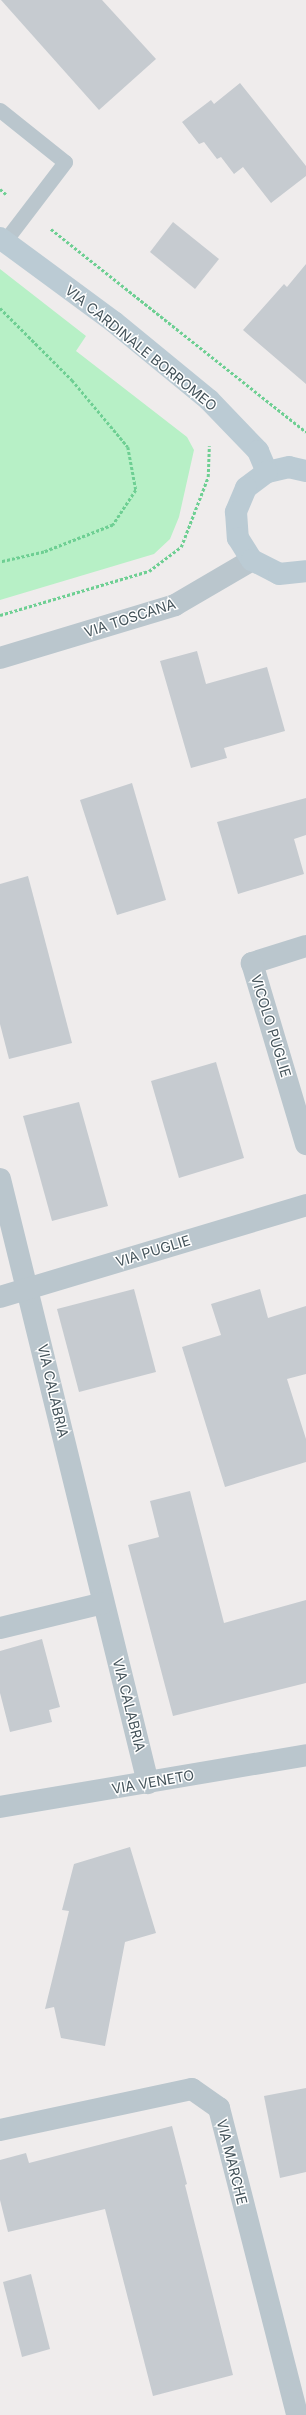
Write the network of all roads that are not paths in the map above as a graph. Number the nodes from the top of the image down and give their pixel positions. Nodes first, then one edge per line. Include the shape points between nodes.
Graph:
1 (0, 110) edge
2 (2, 240) edge
3 (306, 471) edge
4 (267, 472) junction
5 (252, 560) junction
6 (306, 571) edge
7 (0, 658) edge
8 (306, 946) edge
9 (306, 1144) edge
10 (0, 1179) edge
11 (306, 1206) edge
12 (28, 1289) junction
13 (0, 1297) edge
14 (103, 1603) junction
15 (0, 1628) edge
16 (306, 1755) edge
17 (148, 1783) junction
18 (0, 1807) edge
19 (0, 2130) edge
20 (297, 2415) edge

1 - 2 lane via 65,162 29,212
2 - 4 street, VIA CARDINALE BORROMEO via 114,322 209,400 258,451
3 - 4 street via 289,467
4 - 5 street via 246,488 236,512 238,538
5 - 6 street via 279,574
5 - 7 street, VIA TOSCANA via 175,605
8 - 9 street, VICOLO PUGLIE via 252,963
10 - 12 street, VIA CALABRIA
11 - 12 street, VIA PUGLIE
12 - 13 street, VIA PUGLIE
12 - 14 street, VIA CALABRIA
14 - 15 street
14 - 17 street, VIA CALABRIA
16 - 17 street, VIA VENETO
17 - 18 street, VIA VENETO
19 - 20 street, VIA MARCHE via 192,2089 218,2108

